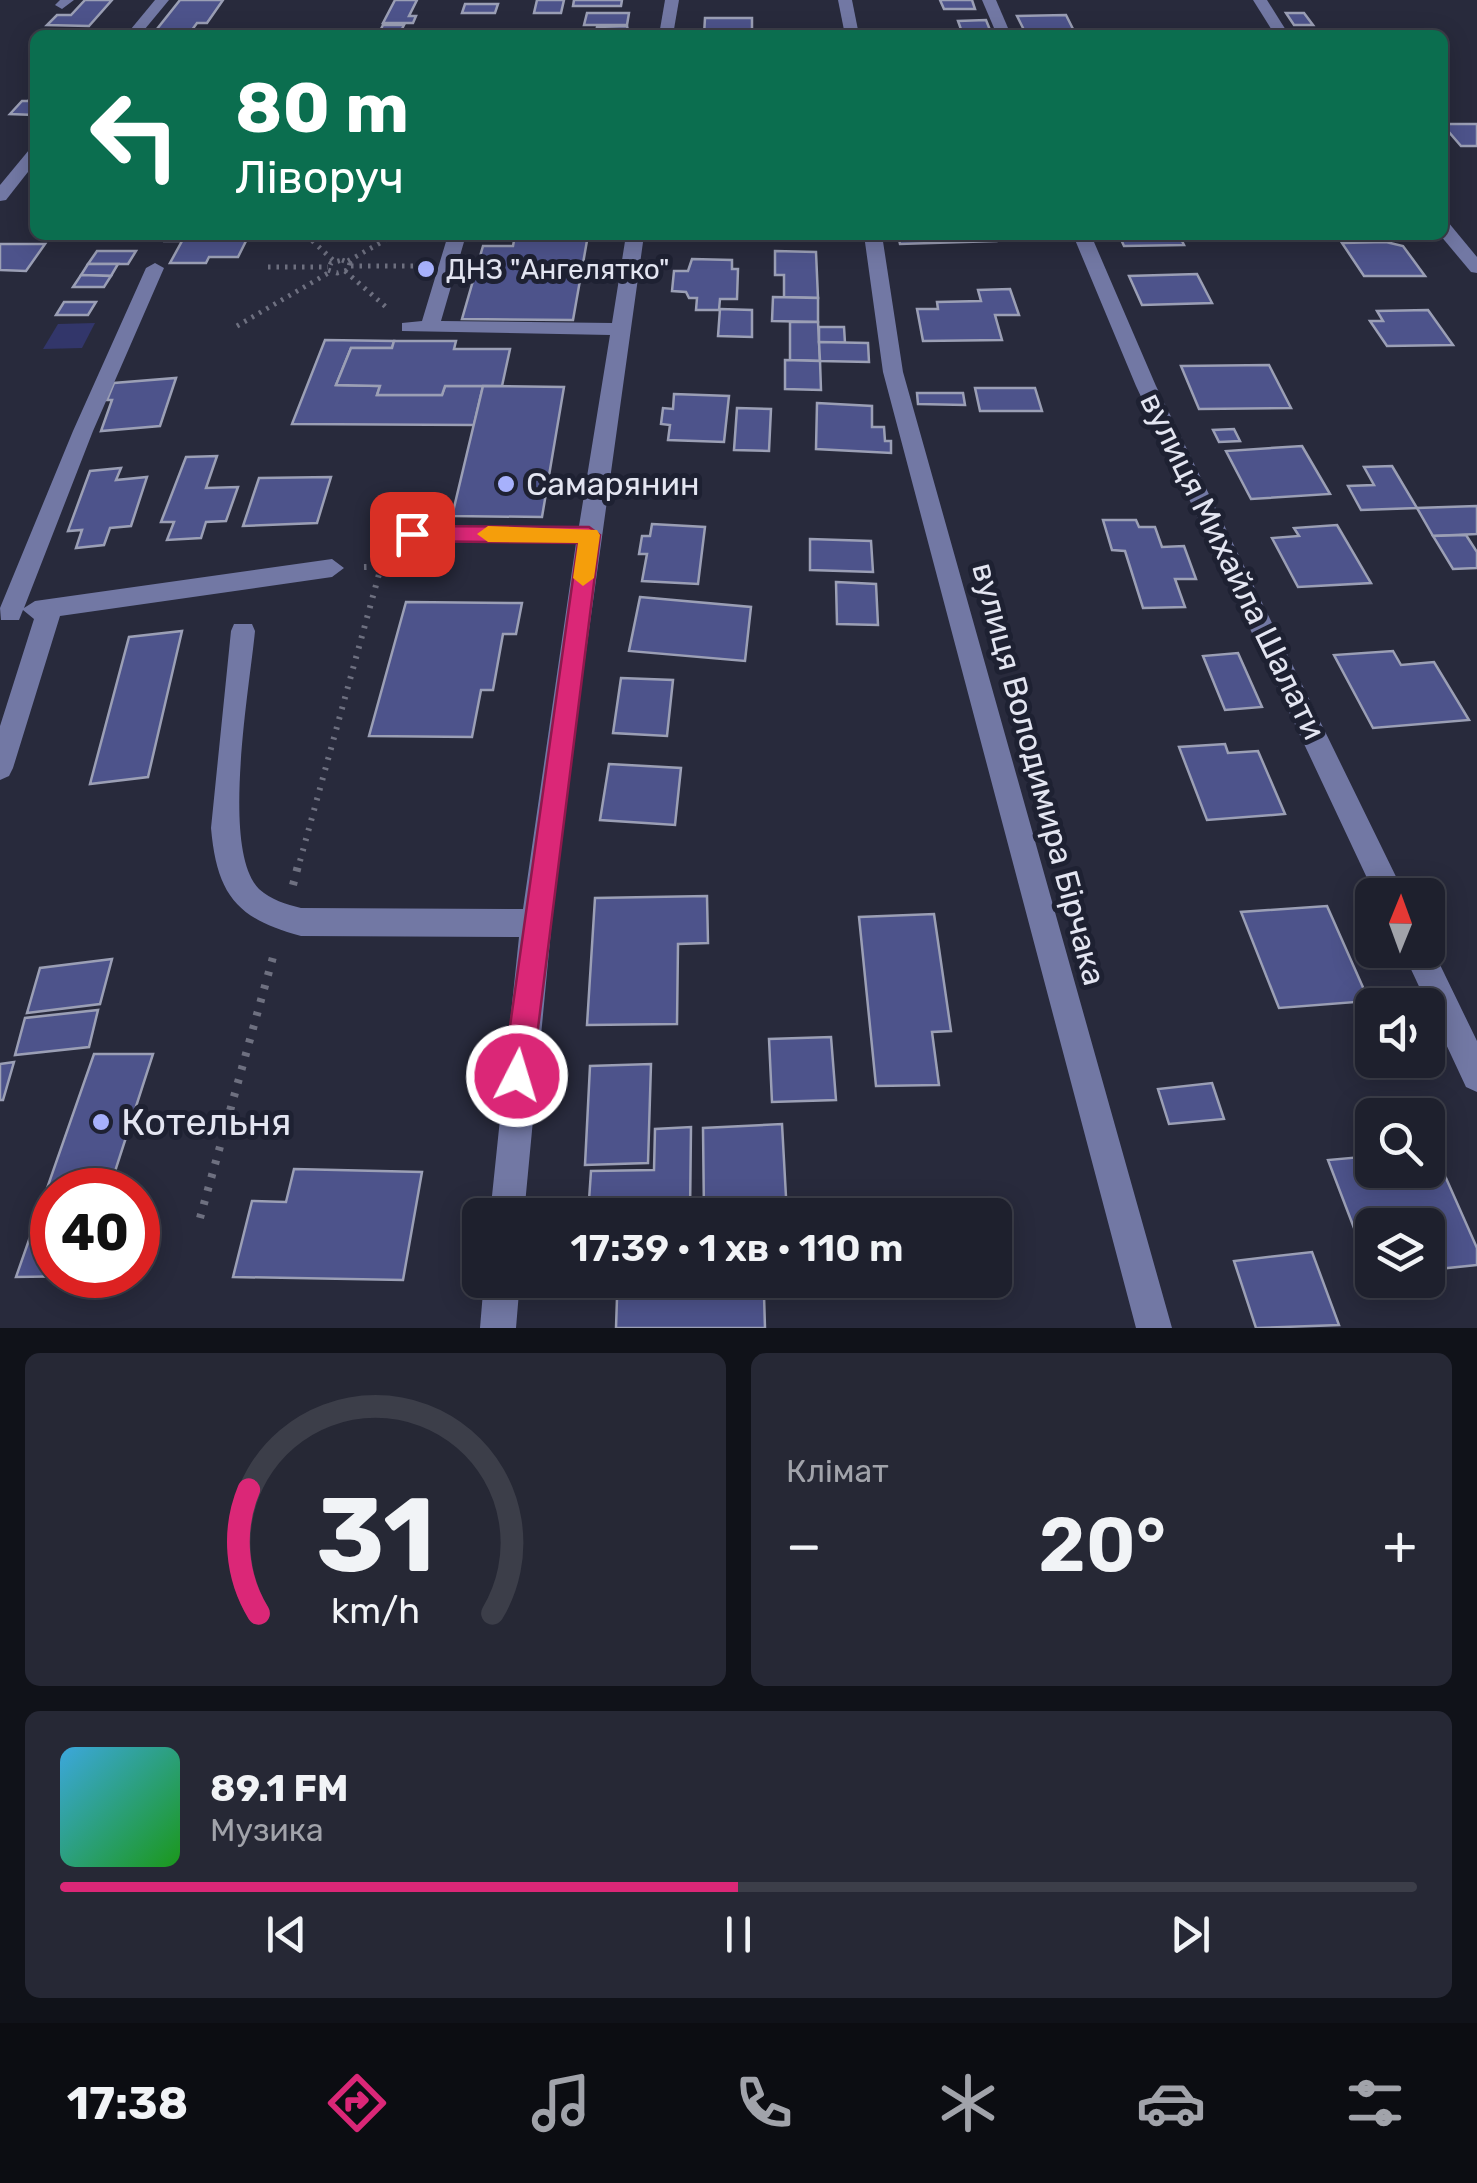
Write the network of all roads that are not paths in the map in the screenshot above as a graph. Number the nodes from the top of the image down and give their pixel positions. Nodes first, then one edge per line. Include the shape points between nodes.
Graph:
1 (162, 0) edge
2 (672, 0) edge
3 (845, 0) edge
4 (989, 0) edge
5 (1260, 0) edge
6 (137, 30) edge
7 (667, 30) edge
8 (851, 30) edge
9 (1002, 30) edge
10 (1279, 30) edge
11 (30, 160) edge
12 (0, 196) edge
13 (1448, 233) edge
14 (456, 240) edge
15 (634, 240) edge
16 (874, 240) edge
17 (1084, 240) edge
18 (155, 268) dead end
19 (1477, 268) edge
20 (408, 327) road end
21 (430, 327) junction
22 (620, 329) junction
23 (412, 534) dead end
24 (589, 535) junction
25 (332, 568) dead end
26 (50, 608) junction
27 (5, 614) edge
28 (243, 631) dead end
29 (0, 768) edge
30 (1382, 878) edge
31 (535, 923) junction
32 (1426, 968) edge
33 (1477, 1076) edge
34 (508, 1198) edge
35 (500, 1298) edge
36 (498, 1328) edge
37 (1154, 1328) edge

1 - 6 street
2 - 7 street
3 - 8 street
4 - 9 street
5 - 10 street
11 - 12 street
13 - 19 street
14 - 21 street
15 - 22 street
16 - 37 street, вулиця Володимира Бірчака via 893,372
17 - 30 street, вулиця Михайла Шалати via 1146,386
18 - 27 street
20 - 21 street
21 - 22 street
22 - 24 street
23 - 24 street
24 - 31 street
25 - 26 street
26 - 27 street
26 - 29 street
28 - 31 street via 222,833 236,882 262,908 301,922
31 - 34 street
32 - 33 street
35 - 36 street

